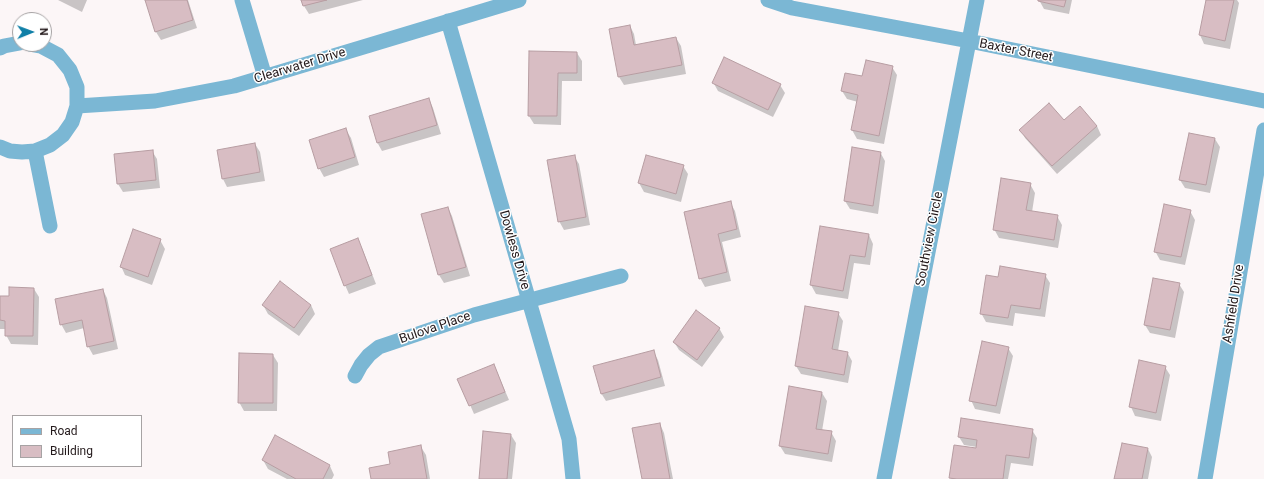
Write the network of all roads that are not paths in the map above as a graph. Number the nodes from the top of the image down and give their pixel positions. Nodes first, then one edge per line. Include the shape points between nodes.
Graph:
1 (242, 0) edge
2 (519, 0) edge
3 (768, 0) edge
4 (977, 0) edge
5 (448, 21) junction
6 (969, 41) junction
7 (12, 43) edge
8 (1, 44) edge
9 (52, 52) edge
10 (265, 77) junction
11 (1264, 101) edge
12 (77, 106) junction
13 (1264, 130) edge
14 (0, 147) edge
15 (35, 151) junction
16 (50, 226) dead end
17 (621, 276) dead end
18 (529, 300) junction
19 (355, 376) dead end
20 (573, 479) edge
21 (884, 479) edge
22 (1206, 479) edge

1 - 10 street
2 - 5 street, Clearwater Drive
3 - 6 street, Baxter Street via 792,8
4 - 6 street, Southview Circle
5 - 10 street, Clearwater Drive
5 - 18 street, Dowless Drive
6 - 11 street, Baxter Street
6 - 21 street, Southview Circle
7 - 8 street
9 - 12 street via 58,55 70,70 77,87
10 - 12 street, Clearwater Drive via 234,86 155,101
12 - 15 street via 72,122 63,135 50,145
13 - 22 street, Ashfield Drive
14 - 15 street via 10,151
15 - 16 street
17 - 18 street, Bulova Place
18 - 19 street, Bulova Place via 474,315 379,347 369,355
18 - 20 street, Dowless Drive via 569,439

